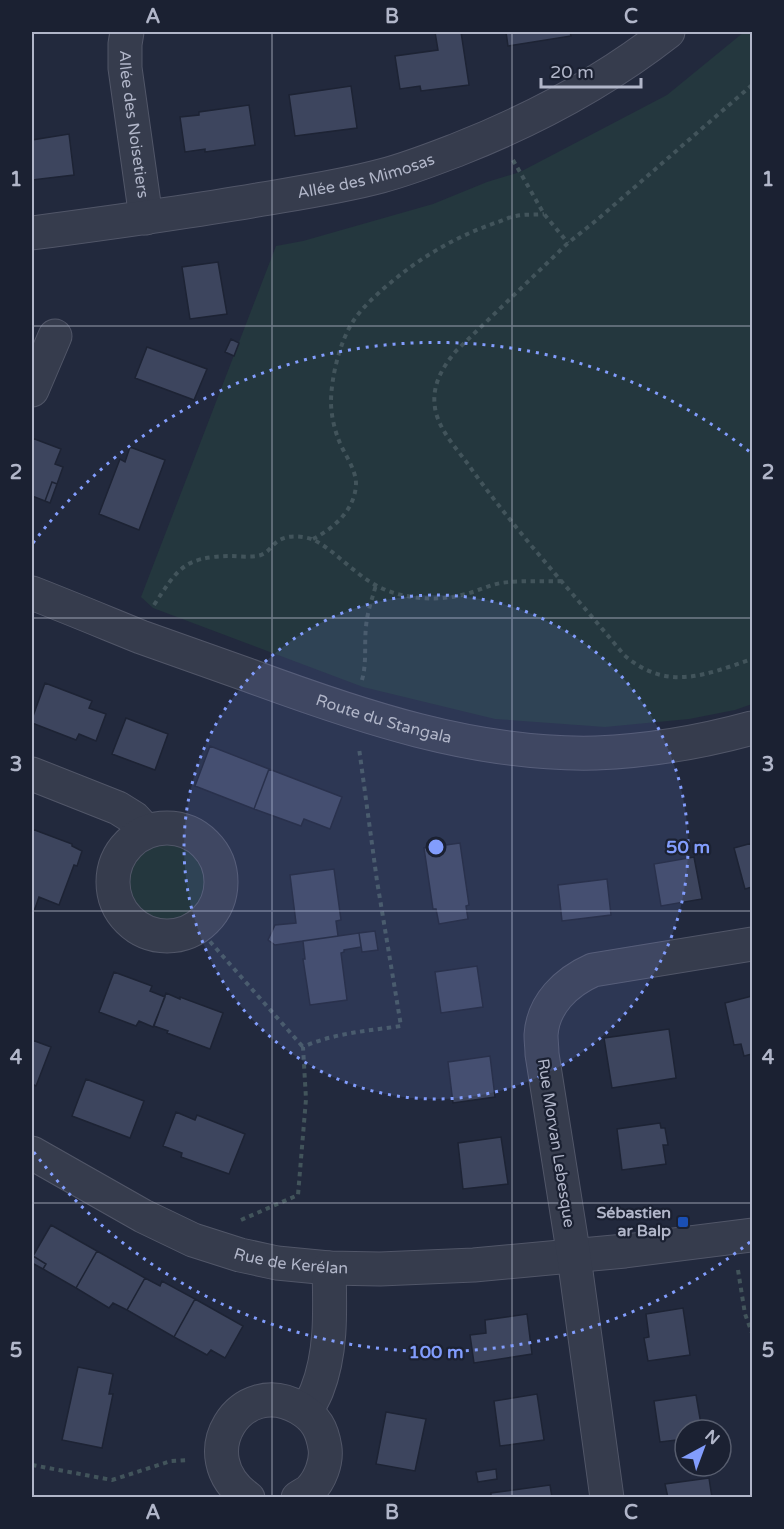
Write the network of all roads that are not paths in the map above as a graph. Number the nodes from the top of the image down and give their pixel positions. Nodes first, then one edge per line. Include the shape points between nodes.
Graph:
1 (127, 32) edge
2 (668, 32) edge
3 (146, 218) junction
4 (32, 233) edge
5 (55, 336) dead end
6 (32, 390) edge
7 (32, 593) edge
8 (753, 728) edge
9 (32, 774) edge
10 (146, 831) junction
11 (753, 944) edge
12 (32, 1153) edge
13 (745, 1248) edge
14 (574, 1257) junction
15 (329, 1268) junction
16 (306, 1412) junction
17 (248, 1497) edge
18 (298, 1497) edge
19 (607, 1497) edge

1 - 3 street, Allée des Noisetiers via 125,68
2 - 3 street, Allée des Mimosas via 597,82 545,111 430,160 360,181
3 - 4 street, Allée des Mimosas
5 - 6 street
7 - 8 street, Route du Stangala via 279,687 403,726 456,738 505,747 594,753 669,746
9 - 10 street via 118,808
10 - 10 street via 166,827 183,830 199,837 211,850 222,883 219,900 198,928 169,937 153,935 139,929 118,906 112,877 116,861 124,848
11 - 14 street, Rue Morvan Lebesque via 593,970 568,984 555,998 541,1033 542,1054
12 - 15 street, Rue de Kerélan via 142,1216 194,1240 258,1260
13 - 14 street, Rue de Kerélan
14 - 15 street, Rue de Kerélan via 431,1267
14 - 19 street, Rue Morvan Lebesque
15 - 16 street via 324,1365
16 - 17 street via 288,1401 266,1400 238,1413 224,1435 221,1458 234,1486
16 - 18 street via 320,1428 326,1453 317,1481

